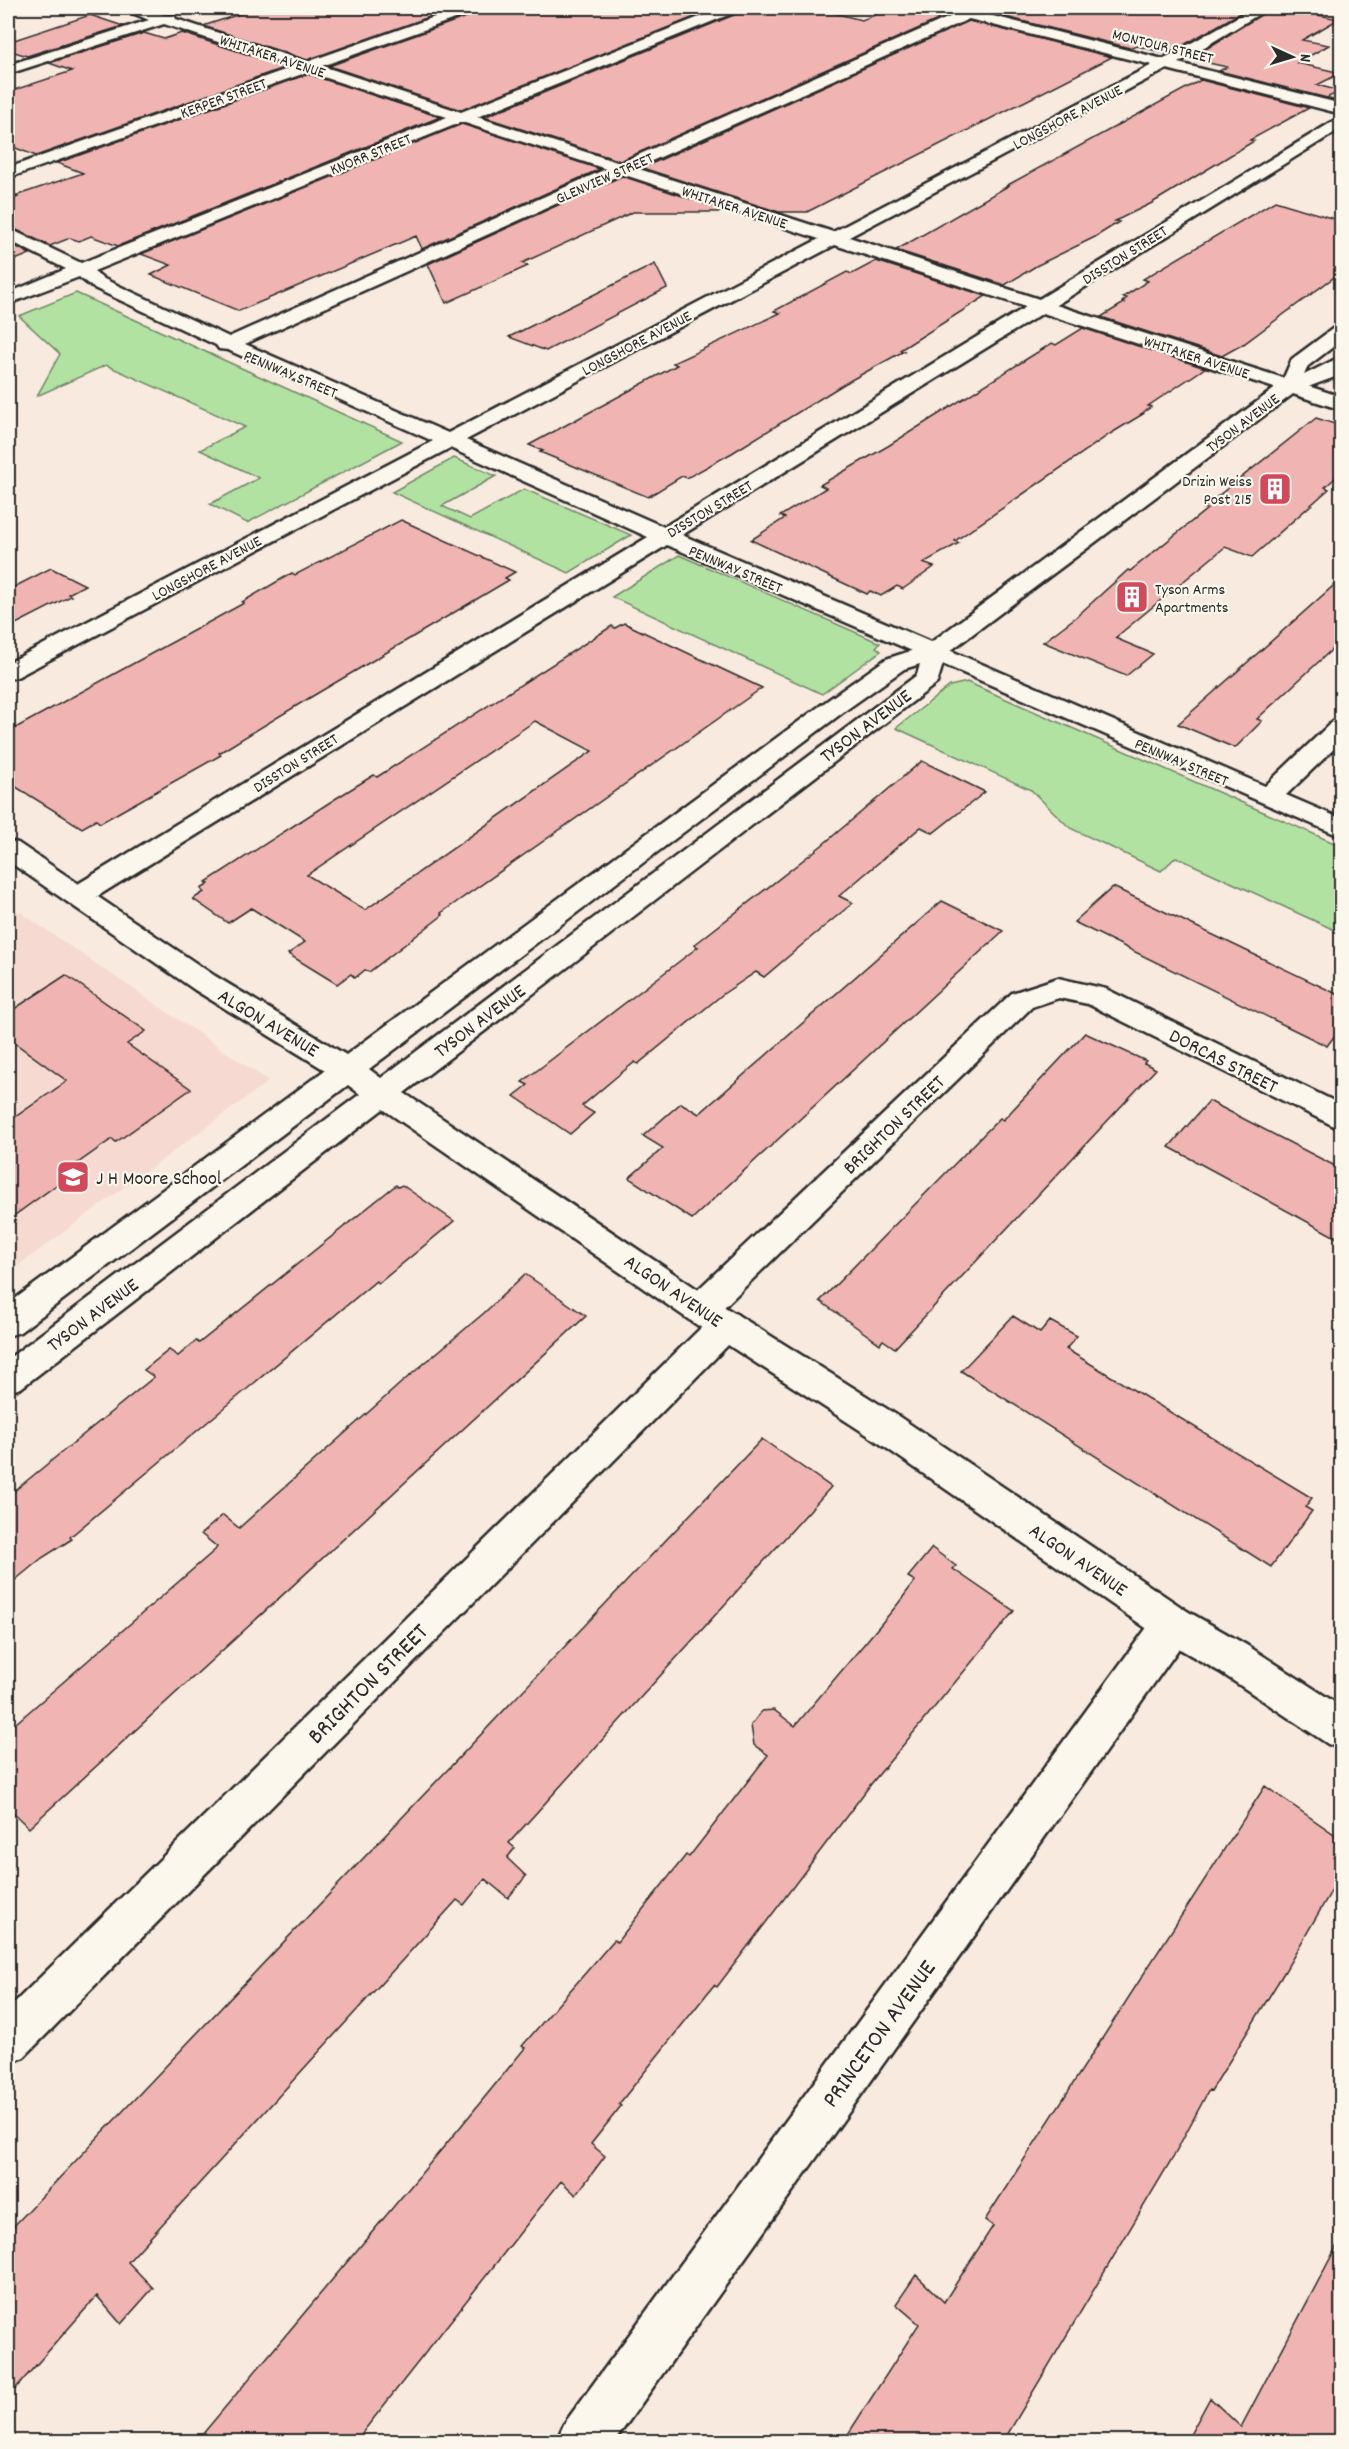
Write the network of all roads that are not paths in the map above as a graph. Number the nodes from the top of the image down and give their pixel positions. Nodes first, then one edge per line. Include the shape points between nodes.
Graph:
1 (128, 8) edge
2 (472, 8) edge
3 (733, 8) edge
4 (942, 8) edge
5 (1262, 8) edge
6 (192, 10) dead end
7 (974, 11) edge
8 (165, 20) junction
9 (1166, 64) junction
10 (309, 67) junction
11 (8, 70) edge
12 (1341, 109) edge
13 (462, 116) junction
14 (1341, 121) edge
15 (623, 169) junction
16 (8, 173) edge
17 (8, 233) edge
18 (834, 238) junction
19 (81, 270) junction
20 (8, 299) edge
21 (1041, 305) junction
22 (1341, 331) edge
23 (226, 345) junction
24 (1341, 362) edge
25 (1290, 387) junction
26 (1341, 404) edge
27 (446, 440) junction
28 (662, 537) junction
29 (935, 651) junction
30 (8, 672) edge
31 (1341, 726) edge
32 (1269, 797) junction
33 (671, 826) junction
34 (1341, 829) edge
35 (708, 845) junction
36 (8, 849) edge
37 (78, 896) junction
38 (1106, 1000) joint
39 (346, 1069) junction
40 (383, 1094) junction
41 (1341, 1119) edge
42 (713, 1317) junction
43 (8, 1322) edge
44 (8, 1378) edge
45 (1173, 1624) junction
46 (1341, 1730) edge
47 (8, 2041) edge
48 (582, 2442) edge

1 - 8 street, WHITAKER AVENUE
2 - 10 street, KERPER STREET
3 - 13 street, KNORR STREET
4 - 7 street, MONTOUR STREET
5 - 9 street, LONGSHORE AVENUE
6 - 8 street
7 - 9 street, MONTOUR STREET
7 - 15 street, GLENVIEW STREET
8 - 10 street, WHITAKER AVENUE
8 - 11 street
9 - 12 street, MONTOUR STREET
9 - 18 street, LONGSHORE AVENUE
10 - 13 street, WHITAKER AVENUE
10 - 16 street, KERPER STREET
13 - 15 street, WHITAKER AVENUE
13 - 19 street, KNORR STREET
14 - 21 street, DISSTON STREET
15 - 18 street, WHITAKER AVENUE
15 - 23 street, GLENVIEW STREET
17 - 19 street, PENNWAY STREET
18 - 21 street, WHITAKER AVENUE
18 - 27 street, LONGSHORE AVENUE
19 - 20 street, KNORR STREET
19 - 23 street, PENNWAY STREET via 98,283
21 - 25 street, WHITAKER AVENUE
21 - 28 street, DISSTON STREET
22 - 25 street, TYSON AVENUE via 1299,363
23 - 27 street, PENNWAY STREET
24 - 25 street, TYSON AVENUE via 1328,373
25 - 26 street, WHITAKER AVENUE
25 - 29 street, TYSON AVENUE
27 - 28 street, PENNWAY STREET
27 - 30 street, LONGSHORE AVENUE
28 - 29 street, PENNWAY STREET
28 - 37 street, DISSTON STREET
29 - 32 street, PENNWAY STREET
29 - 33 street, TYSON AVENUE via 895,664
29 - 35 street, TYSON AVENUE via 928,678
31 - 32 street
32 - 34 street, PENNWAY STREET
33 - 35 street
33 - 39 street, TYSON AVENUE
35 - 40 street, TYSON AVENUE
36 - 37 street, ALGON AVENUE
37 - 39 street, ALGON AVENUE via 205,983
38 - 41 street, DORCAS STREET
38 - 42 street, BRIGHTON STREET via 1058,988 1022,1000
39 - 40 street, ALGON AVENUE
39 - 43 street, TYSON AVENUE
40 - 42 street, ALGON AVENUE
40 - 44 street, TYSON AVENUE
42 - 45 street, ALGON AVENUE via 882,1425
42 - 47 street, BRIGHTON STREET
45 - 46 street, ALGON AVENUE
45 - 48 street, PRINCETON AVENUE

